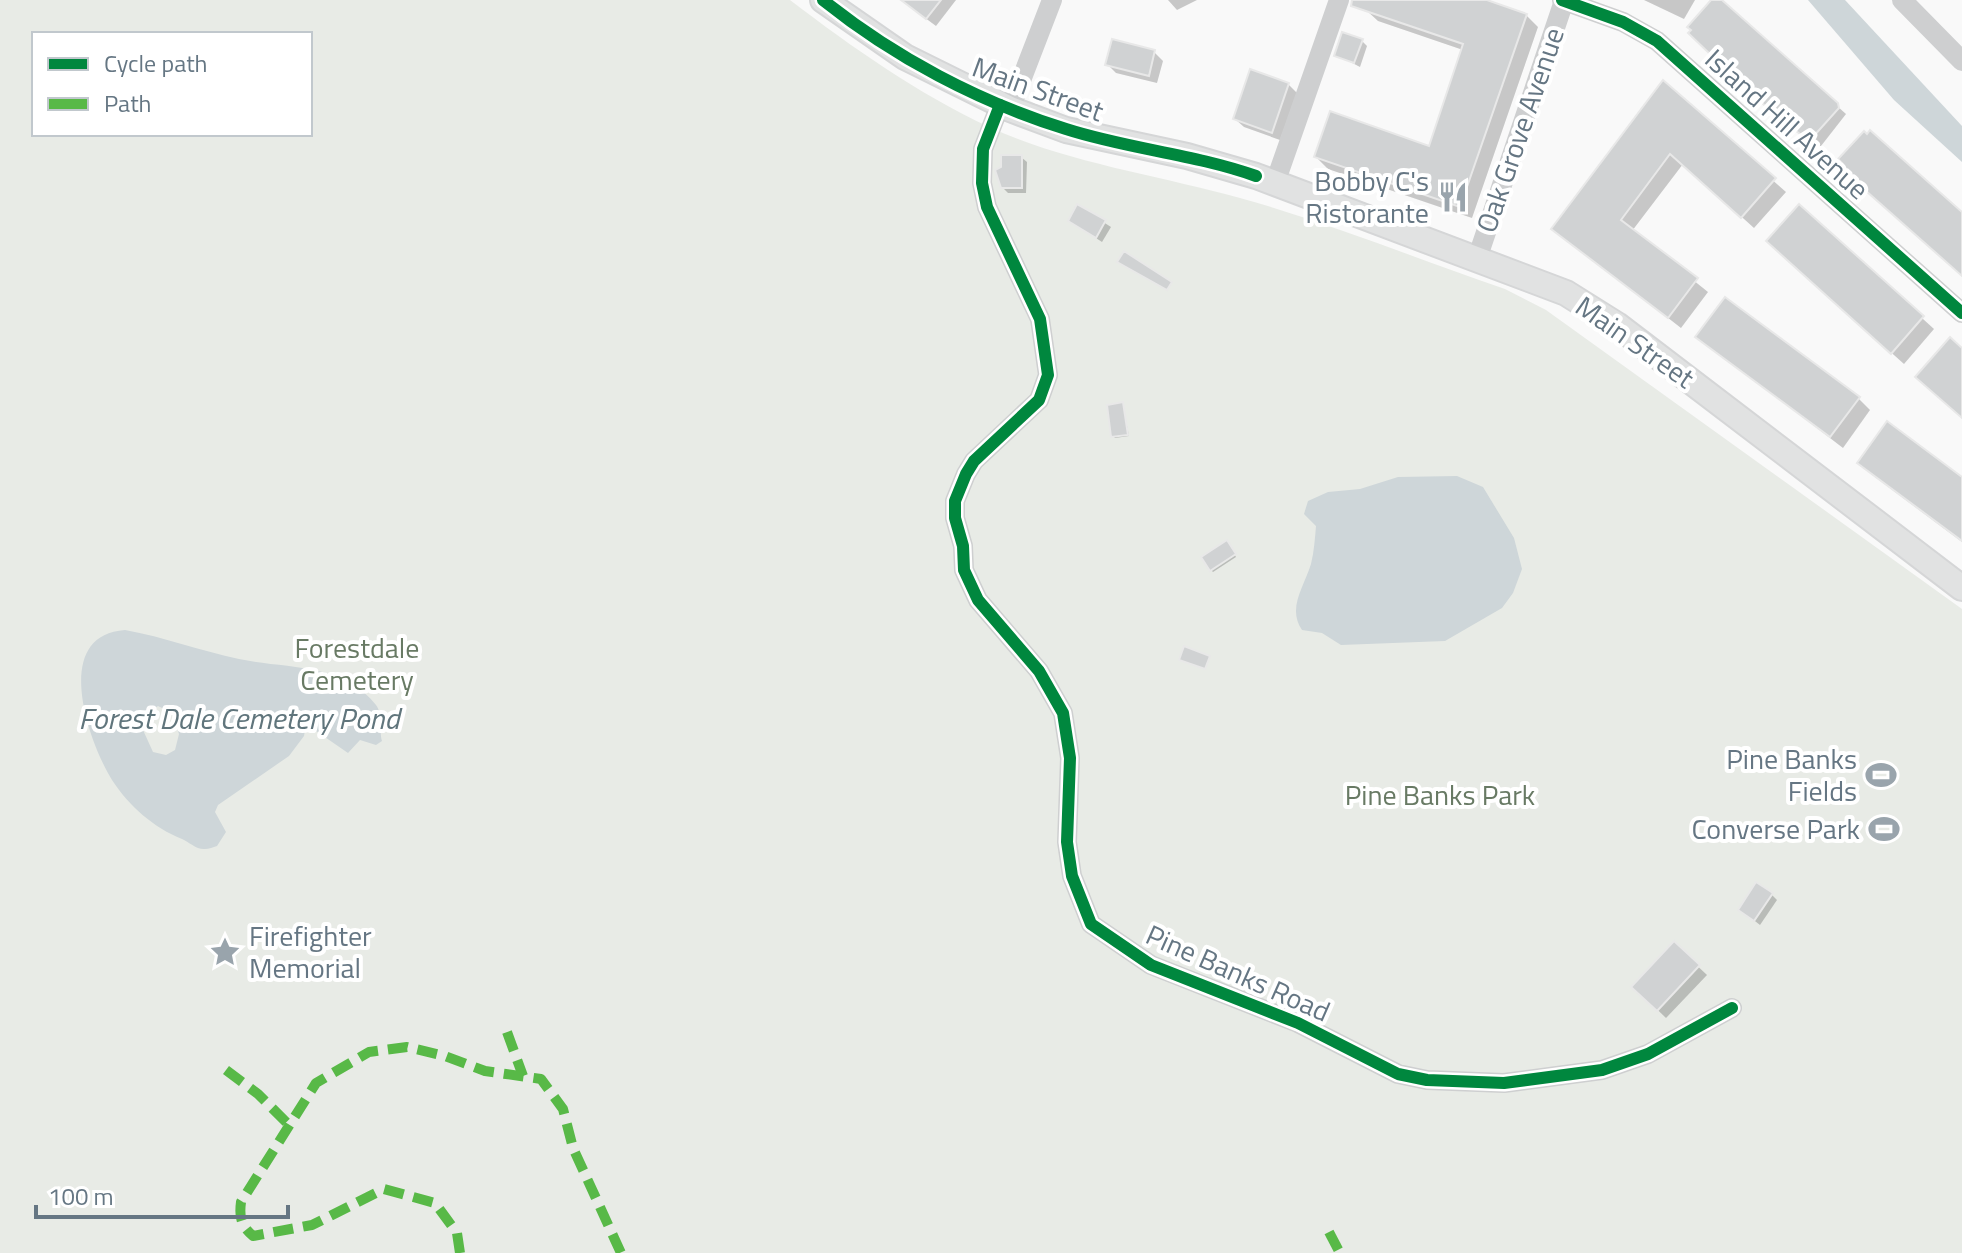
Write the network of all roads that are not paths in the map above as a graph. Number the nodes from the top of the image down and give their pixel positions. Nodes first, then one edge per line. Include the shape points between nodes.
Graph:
1 (1052, 0) edge
2 (1339, 0) edge
3 (1563, 0) edge
4 (1902, 0) edge
5 (834, 3) edge
6 (1962, 61) edge
7 (1005, 107) junction
8 (1275, 183) junction
9 (1477, 259) junction
10 (1962, 313) edge
11 (1962, 588) edge
12 (1732, 1008) dead end

1 - 7 street
2 - 8 street
3 - 9 street, Oak Grove Avenue
3 - 10 street, Island Hill Avenue via 1657,41
4 - 6 street
5 - 7 main road, Main Street via 905,57
7 - 8 main road, Main Street via 1066,130 1194,157
7 - 12 street, Pine Banks Road via 983,149 982,183 987,207 1040,319 1048,375 1039,400 974,461 955,501 955,518 964,570 978,600 1039,671 1063,713 1070,758 1067,842 1072,876 1091,924 1151,965 1298,1023 1398,1074 1441,1081 1504,1083 1602,1070 1648,1054
8 - 9 main road, Main Street
9 - 11 main road, Main Street via 1566,293 1605,317

